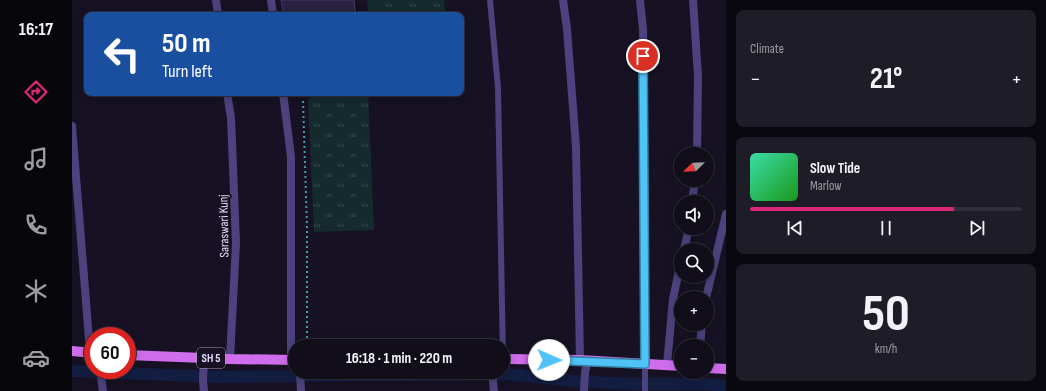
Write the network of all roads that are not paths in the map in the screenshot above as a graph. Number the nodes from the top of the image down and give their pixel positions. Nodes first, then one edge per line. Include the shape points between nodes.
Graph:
1 (216, 0) edge
2 (271, 0) edge
3 (490, 0) edge
4 (563, 0) edge
5 (640, 0) edge
6 (693, 0) edge
7 (218, 12) edge
8 (273, 12) edge
9 (228, 96) edge
10 (283, 96) edge
11 (72, 126) edge
12 (697, 147) edge
13 (726, 214) edge
14 (676, 283) edge
15 (708, 291) edge
16 (90, 327) edge
17 (293, 339) edge
18 (503, 339) edge
19 (72, 352) edge
20 (84, 353) edge
21 (136, 355) edge
22 (204, 358) junction
23 (230, 359) junction
24 (510, 359) edge
25 (288, 360) edge
26 (584, 360) junction
27 (645, 364) junction
28 (667, 365) junction
29 (674, 366) edge
30 (714, 368) edge
31 (726, 369) edge
32 (101, 379) edge
33 (492, 379) edge
34 (645, 389) edge
35 (103, 391) edge
36 (204, 391) edge
37 (494, 391) edge
38 (584, 391) edge

1 - 7 street
2 - 8 street
3 - 18 lane via 498,88
4 - 26 street via 576,147
5 - 27 street via 644,96
6 - 12 street via 698,76
9 - 23 street, Saraswari Kunj via 236,244
10 - 17 street via 291,158
11 - 16 street
13 - 15 street
14 - 28 street
19 - 20 main road
21 - 22 main road, SH 5
22 - 23 main road, SH 5
22 - 36 street
23 - 25 main road, SH 5
24 - 26 main road
26 - 27 main road
26 - 38 street
27 - 28 main road
27 - 34 lane
28 - 29 main road
30 - 31 main road
32 - 35 street
33 - 37 street

